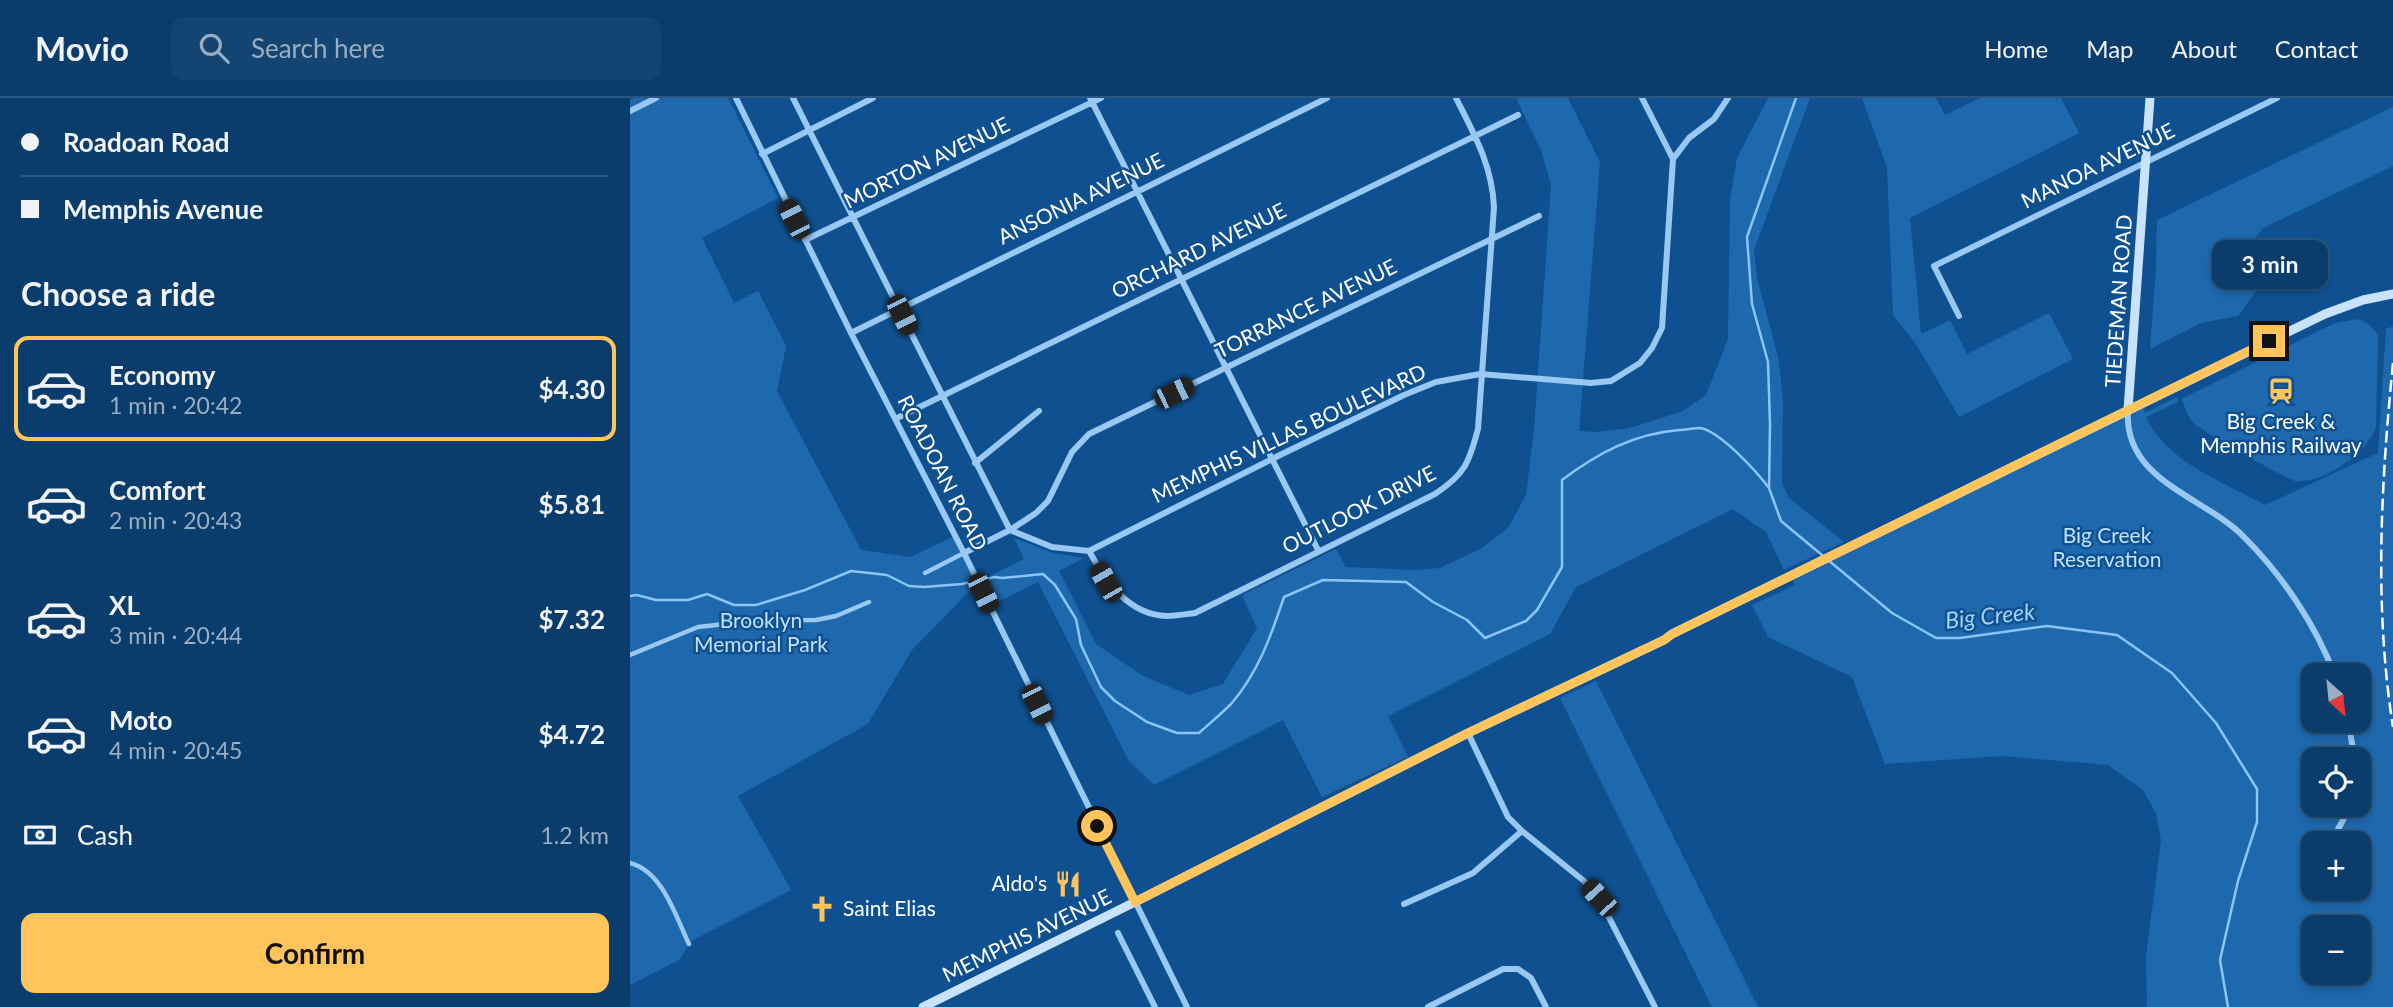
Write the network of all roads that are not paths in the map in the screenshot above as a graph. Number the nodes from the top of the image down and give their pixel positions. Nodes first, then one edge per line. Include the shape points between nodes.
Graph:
1 (656, 98) edge
2 (736, 98) edge
3 (793, 98) edge
4 (873, 98) edge
5 (1101, 98) edge
6 (1327, 98) edge
7 (1455, 98) edge
8 (1642, 98) edge
9 (1728, 98) edge
10 (2150, 98) edge
11 (2277, 98) edge
12 (1091, 100) edge
13 (630, 111) edge
14 (1518, 115) dead end
15 (809, 129) junction
16 (1475, 137) junction
17 (762, 154) junction
18 (1673, 159) junction
19 (2146, 162) junction
20 (1136, 191) junction
21 (1539, 216) dead end
22 (853, 219) junction
23 (1491, 238) junction
24 (805, 240) junction
25 (1181, 280) junction
26 (2393, 293) edge
27 (899, 309) junction
28 (1959, 316) dead end
29 (851, 333) junction
30 (1226, 368) junction
31 (1480, 374) junction
32 (941, 395) junction
33 (2128, 410) junction
34 (1039, 411) dead end
35 (895, 419) junction
36 (1272, 459) junction
37 (975, 463) junction
38 (1010, 530) junction
39 (1318, 550) junction
40 (1089, 551) junction
41 (964, 553) junction
42 (925, 573) dead end
43 (869, 602) dead end
44 (630, 655) edge
45 (2330, 663) edge
46 (1468, 733) junction
47 (1522, 831) junction
48 (630, 863) edge
49 (1135, 902) junction
50 (1404, 904) dead end
51 (1118, 933) dead end
52 (689, 944) dead end
53 (939, 1003) edge
54 (1437, 1005) edge
55 (923, 1007) edge
56 (1156, 1007) edge
57 (1187, 1007) edge
58 (1427, 1007) edge
59 (1546, 1007) edge
60 (1655, 1007) edge

1 - 13 street
2 - 17 street, ROADOAN ROAD
3 - 15 street
4 - 15 street
5 - 12 street, MORTON AVENUE
6 - 20 street, ANSONIA AVENUE
7 - 16 street, OUTLOOK DRIVE
8 - 18 street
9 - 18 street via 1714,119 1689,138
10 - 19 main road, TIEDEMAN ROAD
11 - 19 street, MANOA AVENUE
12 - 20 street
12 - 22 street, MORTON AVENUE
14 - 16 street, ORCHARD AVENUE
15 - 17 street
15 - 22 street
16 - 23 street, OUTLOOK DRIVE via 1493,184
16 - 25 street, ORCHARD AVENUE
17 - 24 street, ROADOAN ROAD
18 - 31 street, MEMPHIS VILLAS BOULEVARD via 1662,328 1640,363 1611,381 1591,383
19 - 28 street, MANOA AVENUE via 1934,266
19 - 33 main road, TIEDEMAN ROAD
20 - 25 street
20 - 27 street, ANSONIA AVENUE
21 - 23 street, TORRANCE AVENUE
22 - 24 street, MORTON AVENUE
22 - 27 street
23 - 30 street, TORRANCE AVENUE
23 - 31 street, OUTLOOK DRIVE
24 - 29 street, ROADOAN ROAD
25 - 30 street
25 - 32 street, ORCHARD AVENUE
26 - 33 main road, MEMPHIS AVENUE via 2325,314
27 - 29 street, ANSONIA AVENUE
27 - 32 street
29 - 35 street, ROADOAN ROAD
30 - 36 street
30 - 38 street, TORRANCE AVENUE via 1089,434 1072,452 1048,501
31 - 36 street, MEMPHIS VILLAS BOULEVARD via 1436,382 1404,395
31 - 39 street, OUTLOOK DRIVE via 1478,429 1471,457 1456,480
32 - 35 street, ORCHARD AVENUE
32 - 37 street
33 - 45 street, TIEDEMAN ROAD via 2130,434 2149,469 2223,517 2247,540 2295,600
33 - 46 main road, MEMPHIS AVENUE
34 - 37 street
35 - 41 street, ROADOAN ROAD
36 - 39 street
36 - 40 street, MEMPHIS VILLAS BOULEVARD
37 - 38 street
38 - 40 street via 1052,547
38 - 41 street
39 - 40 street, OUTLOOK DRIVE via 1195,612 1165,616 1138,608 1120,596 1106,582
41 - 42 street
41 - 49 street, ROADOAN ROAD
43 - 44 street via 816,620 698,627
46 - 47 street via 1508,817
46 - 49 main road, MEMPHIS AVENUE
47 - 50 street via 1473,873
47 - 60 street via 1599,898
48 - 52 street via 644,867 661,887
49 - 53 main road, MEMPHIS AVENUE
49 - 57 street, ROADOAN ROAD
51 - 56 street
53 - 55 main road, MEMPHIS AVENUE
54 - 58 street
54 - 59 street via 1503,969 1518,969 1531,978

